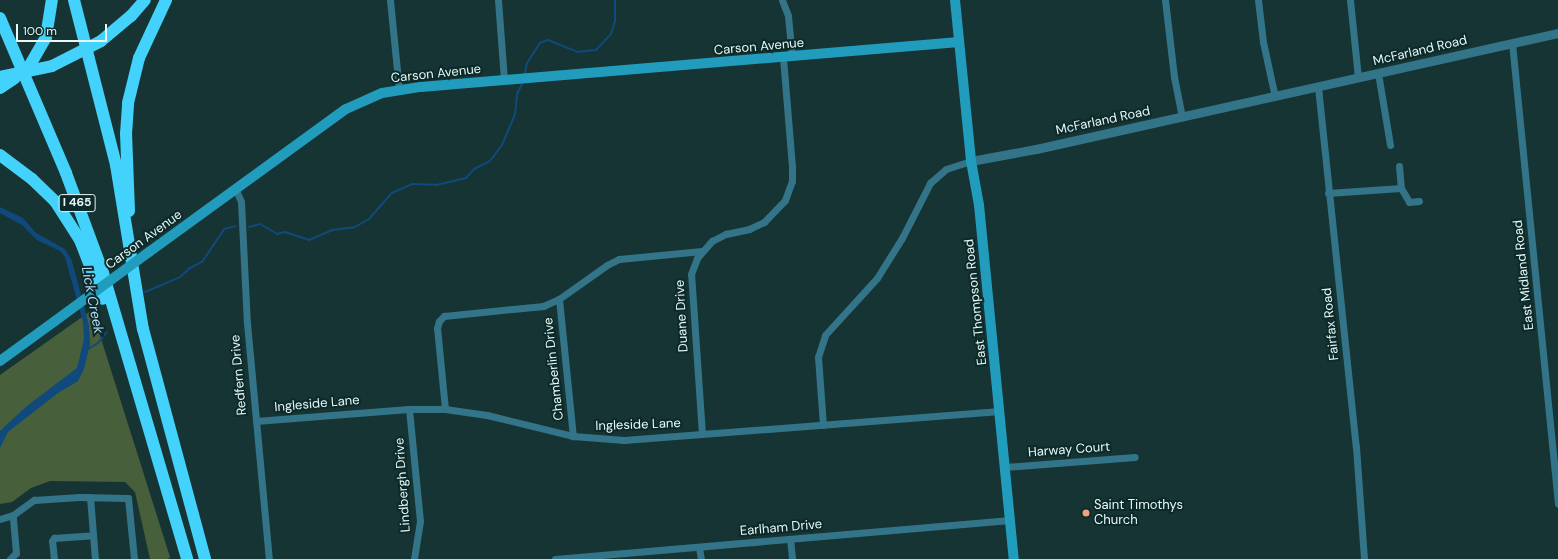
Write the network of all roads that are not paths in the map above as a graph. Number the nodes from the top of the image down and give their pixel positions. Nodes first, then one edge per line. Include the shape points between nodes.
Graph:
1 (52, 0) edge
2 (74, 0) edge
3 (145, 0) edge
4 (166, 0) edge
5 (390, 0) edge
6 (498, 0) edge
7 (782, 0) edge
8 (955, 0) edge
9 (1165, 0) edge
10 (1258, 0) edge
11 (1350, 0) edge
12 (0, 14) edge
13 (0, 18) edge
14 (1558, 33) edge
15 (8, 37) junction
16 (959, 42) junction
17 (1512, 43) junction
18 (787, 58) junction
19 (1378, 73) junction
20 (0, 77) edge
21 (1358, 78) junction
22 (504, 80) junction
23 (1318, 87) junction
24 (0, 88) edge
25 (399, 90) junction
26 (1275, 97) junction
27 (1182, 117) junction
28 (1390, 145) dead end
29 (0, 156) edge
30 (971, 161) junction
31 (1399, 166) dead end
32 (1401, 188) junction
33 (236, 190) junction
34 (1328, 193) junction
35 (1419, 201) dead end
36 (126, 232) junction
37 (702, 251) junction
38 (559, 299) junction
39 (0, 361) edge
40 (131, 374) junction
41 (408, 409) junction
42 (445, 409) junction
43 (1000, 411) junction
44 (256, 421) junction
45 (823, 424) junction
46 (702, 434) junction
47 (573, 436) junction
48 (1135, 457) dead end
49 (1005, 467) junction
50 (90, 497) junction
51 (1558, 504) edge
52 (13, 515) junction
53 (0, 519) edge
54 (1010, 520) junction
55 (93, 535) junction
56 (790, 539) junction
57 (699, 547) junction
58 (609, 557) edge
59 (10, 559) edge
60 (54, 559) edge
61 (95, 559) edge
62 (134, 559) edge
63 (187, 559) edge
64 (205, 559) edge
65 (269, 559) edge
66 (414, 559) edge
67 (555, 559) edge
68 (701, 559) edge
69 (792, 559) edge
70 (1014, 559) edge
71 (1364, 559) edge

1 - 24 highway, bridge via 46,37 30,64
2 - 36 highway via 106,117
3 - 20 highway, bridge via 131,16 101,41 52,66
4 - 36 highway via 139,58 128,103 126,134 130,202
5 - 25 street
6 - 22 street
7 - 18 street, Duane Drive via 788,16
8 - 16 main road, East Thompson Road
9 - 27 street via 1174,77
10 - 26 street via 1263,42
11 - 21 street
12 - 15 highway
13 - 15 highway, I 465
14 - 17 street, McFarland Road
15 - 40 highway, I 465 via 85,223 116,315
16 - 18 main road, Carson Avenue
16 - 30 main road, East Thompson Road
17 - 19 street, McFarland Road
17 - 51 street, East Midland Road
18 - 22 main road, Carson Avenue
18 - 37 street, Duane Drive via 792,168 789,190 780,207 764,222 749,229 721,236
19 - 21 street, McFarland Road
19 - 28 street
21 - 23 street, McFarland Road
22 - 25 main road, Carson Avenue
23 - 26 street, McFarland Road
23 - 34 street, Fairfax Road
25 - 33 main road, Carson Avenue via 378,94 346,109
26 - 27 street, McFarland Road
27 - 30 street, McFarland Road
29 - 40 highway via 44,189 69,222 93,270
30 - 43 main road, East Thompson Road via 979,205
30 - 45 street, McFarland Road via 946,169 930,183 902,238 877,278 825,336 818,356
31 - 32 street
32 - 34 street
32 - 35 street via 1409,202
33 - 39 main road, Carson Avenue, bridge
33 - 44 street, Redfern Drive via 241,202 247,323
34 - 71 street, Fairfax Road via 1356,446
36 - 64 highway via 143,328
37 - 38 street via 619,259
37 - 46 street, Duane Drive via 694,266 690,285
38 - 42 street via 532,308 448,315 440,319 437,328
38 - 47 street, Chamberlin Drive
40 - 63 highway, I 465
41 - 42 street, Ingleside Lane
41 - 44 street, Ingleside Lane
41 - 66 street, Lindbergh Drive via 420,521
42 - 47 street, Ingleside Lane via 487,415
43 - 45 street, Ingleside Lane
43 - 49 main road, East Thompson Road
44 - 65 street, Redfern Drive
45 - 46 street, Ingleside Lane
46 - 47 street, Ingleside Lane via 624,440
48 - 49 street, Harway Court
49 - 54 main road, East Thompson Road
50 - 52 street via 34,500
50 - 55 street
50 - 62 street via 128,498
52 - 53 street
52 - 59 street via 16,553
54 - 56 street, Earlham Drive
54 - 70 main road, East Thompson Road
55 - 60 street via 54,538
55 - 61 street
56 - 57 street, Earlham Drive
56 - 69 street
57 - 58 street, Earlham Drive
57 - 68 street
58 - 67 street, Earlham Drive

